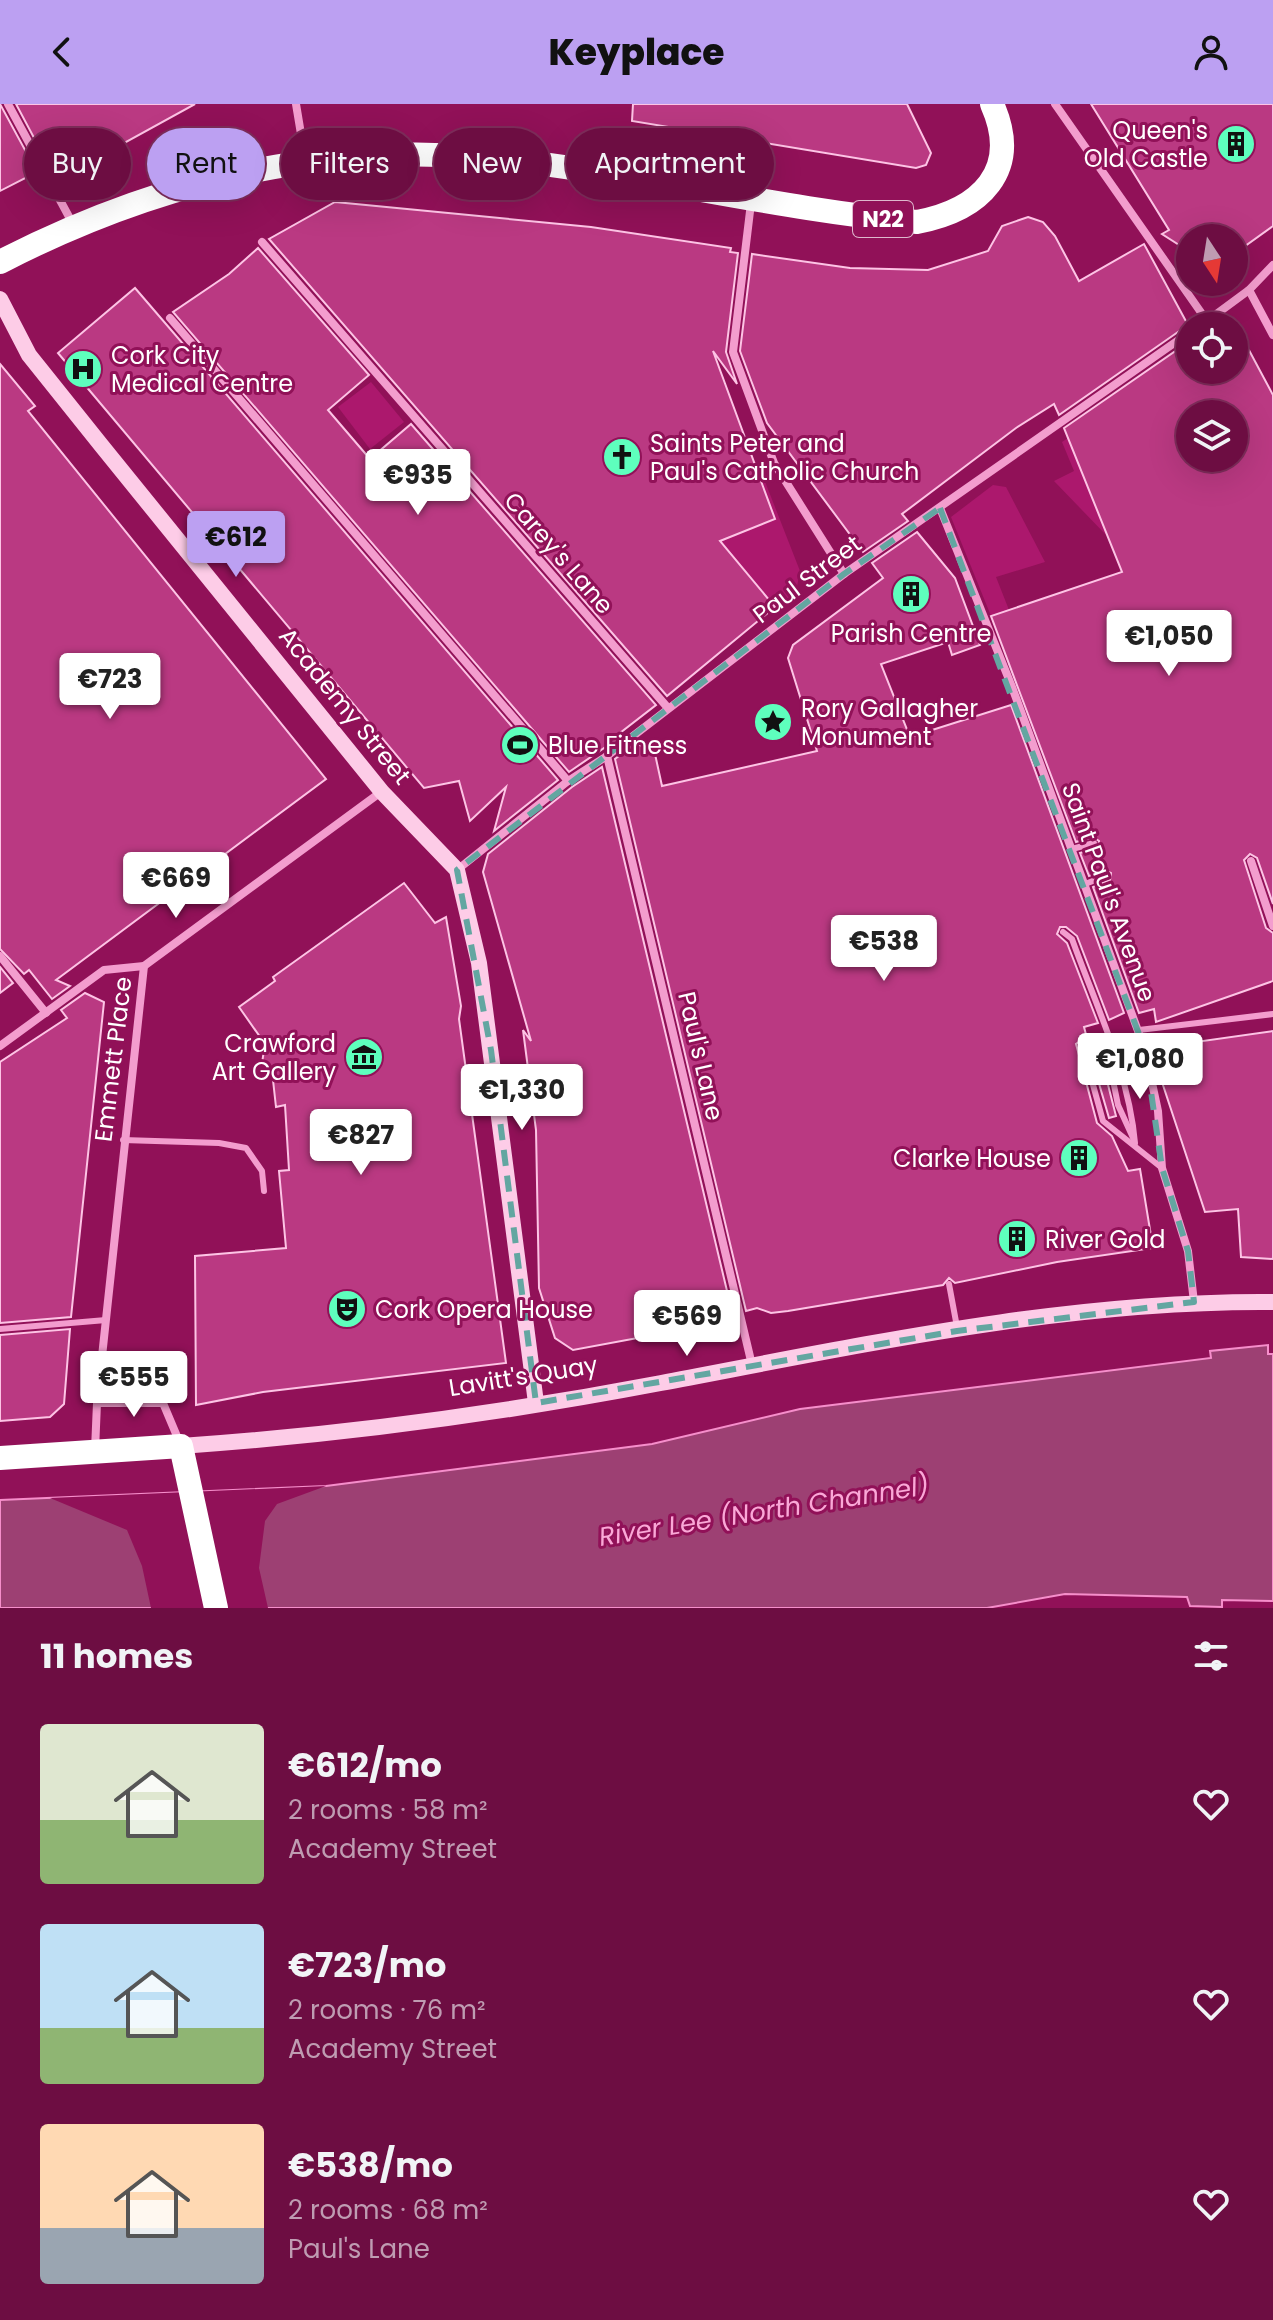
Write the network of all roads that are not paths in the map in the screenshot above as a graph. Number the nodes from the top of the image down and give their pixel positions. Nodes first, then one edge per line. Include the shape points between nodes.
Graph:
1 (8, 104) edge
2 (296, 104) edge
3 (992, 104) edge
4 (1055, 104) edge
5 (300, 128) edge
6 (418, 155) edge
7 (281, 166) edge
8 (566, 169) edge
9 (752, 200) edge
10 (772, 200) edge
11 (75, 226) junction
12 (262, 242) dead end
13 (0, 262) edge
14 (1273, 265) edge
15 (1249, 290) junction
16 (0, 299) edge
17 (1195, 312) edge
18 (1219, 312) edge
19 (170, 318) dead end
20 (1273, 335) edge
21 (1176, 342) edge
22 (940, 508) junction
23 (844, 574) junction
24 (668, 708) junction
25 (607, 756) junction
26 (568, 781) junction
27 (382, 792) junction
28 (1094, 843) dead end
29 (1072, 849) junction
30 (1251, 861) dead end
31 (457, 870) junction
32 (1106, 876) dead end
33 (1085, 884) junction
34 (1273, 926) edge
35 (1063, 932) dead end
36 (0, 956) edge
37 (144, 966) junction
38 (46, 1013) junction
39 (1273, 1014) edge
40 (1102, 1022) junction
41 (1139, 1030) junction
42 (1082, 1045) dead end
43 (0, 1046) edge
44 (123, 1140) junction
45 (1135, 1143) junction
46 (1162, 1168) junction
47 (264, 1191) dead end
48 (949, 1284) dead end
49 (1194, 1302) junction
50 (1273, 1302) edge
51 (106, 1320) junction
52 (0, 1329) edge
53 (957, 1331) junction
54 (752, 1365) junction
55 (97, 1403) junction
56 (536, 1403) junction
57 (181, 1446) junction
58 (95, 1451) junction
59 (0, 1458) edge
60 (216, 1608) edge

1 - 11 street
2 - 5 street
3 - 10 highway, N22 via 1002,147 998,172 963,208 917,222
4 - 17 street
6 - 8 highway, N22 via 493,158
7 - 11 highway, N22 via 176,189
9 - 23 street via 733,352 774,463
11 - 13 highway, N22
12 - 24 street, Carey's Lane
14 - 15 street
15 - 18 street
15 - 20 street
16 - 27 street, Academy Street via 29,355
19 - 26 street
21 - 22 street, Paul Street
22 - 23 street, Paul Street
22 - 29 street, Saint Paul's Avenue
23 - 24 street, Paul Street
24 - 25 street, Paul Street
25 - 26 street, Paul Street
25 - 54 street, Paul's Lane
26 - 31 street, Paul Street
27 - 31 street, Academy Street
27 - 37 street, Emmett Place
28 - 29 lane
29 - 33 street, Saint Paul's Avenue
30 - 34 street
31 - 56 street via 479,963
32 - 33 lane
33 - 41 street, Saint Paul's Avenue
35 - 40 lane via 1072,939
36 - 38 street
37 - 38 street via 104,970
37 - 44 street, Emmett Place
38 - 43 street
39 - 41 lane
40 - 45 lane via 1130,1102
40 - 45 lane via 1118,1105
41 - 46 street, Saint Paul's Avenue via 1158,1111
42 - 45 lane via 1103,1121
44 - 47 lane via 246,1148 262,1171
44 - 51 street, Emmett Place
45 - 46 lane
46 - 49 street, Saint Paul's Avenue via 1188,1251
48 - 53 lane
49 - 50 street, Lavitt's Quay
49 - 53 street, Lavitt's Quay
51 - 52 lane
51 - 55 street, Emmett Place
53 - 54 street, Lavitt's Quay
54 - 56 street, Lavitt's Quay
55 - 57 street via 163,1403
55 - 58 street, Emmett Place
56 - 57 street, Lavitt's Quay via 284,1439
57 - 58 highway, Lavitt's Quay
57 - 60 highway
58 - 59 highway, Lavitt's Quay

